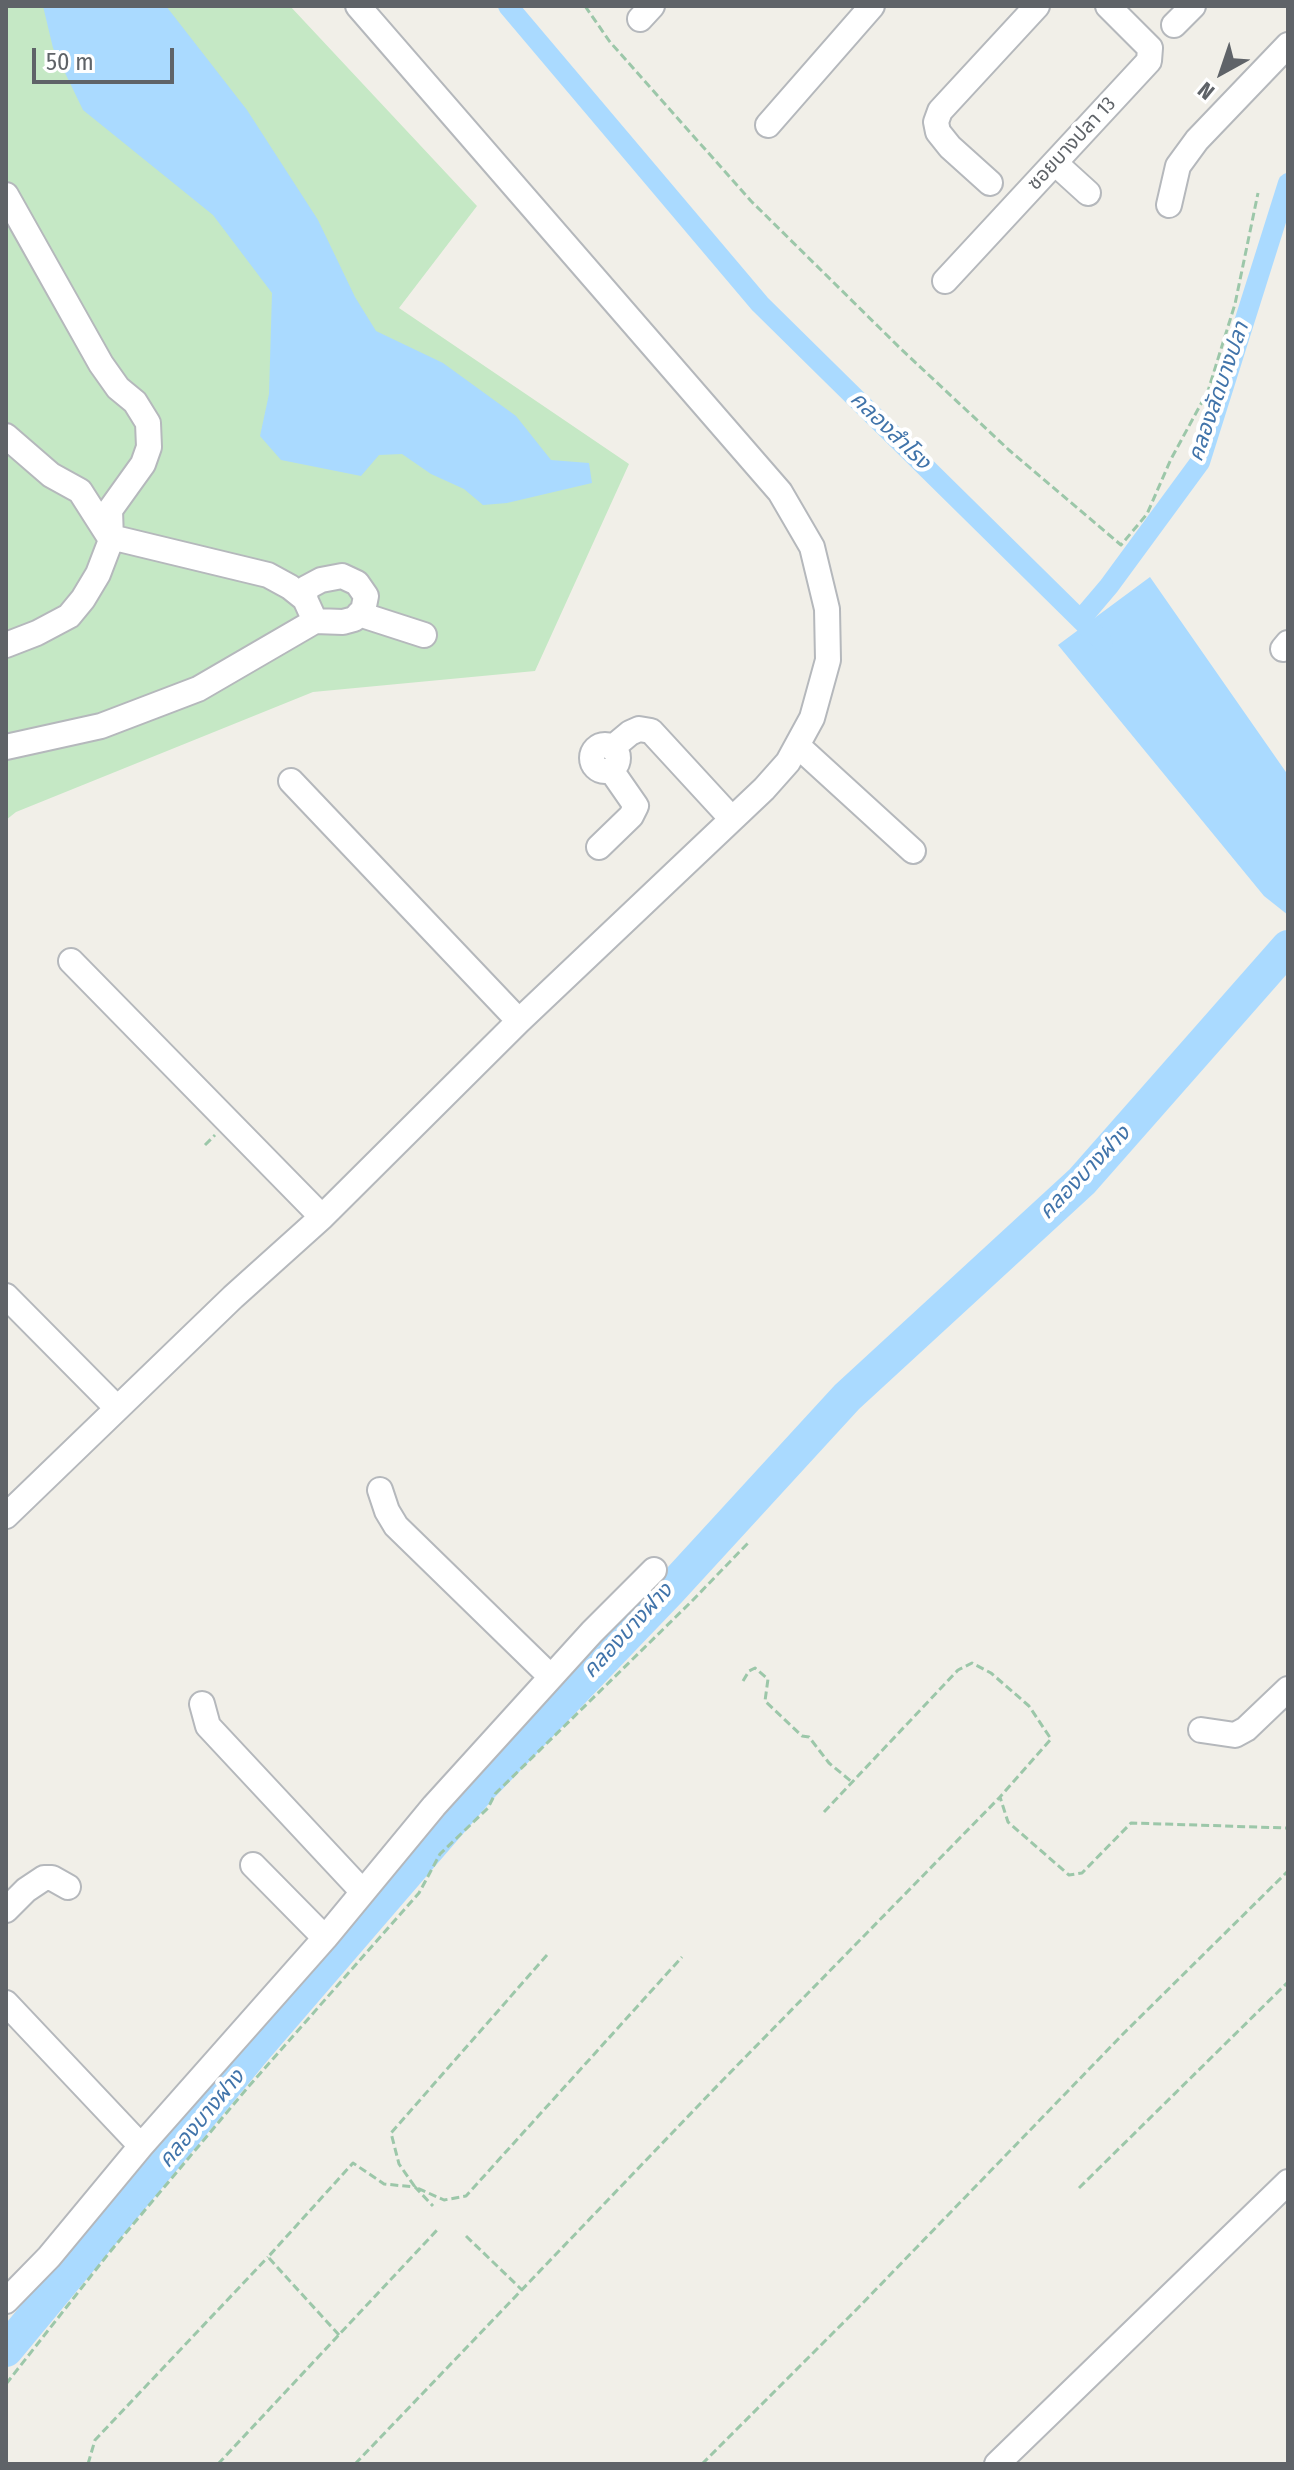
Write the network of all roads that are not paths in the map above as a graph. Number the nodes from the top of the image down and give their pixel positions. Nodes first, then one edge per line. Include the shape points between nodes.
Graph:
1 (358, 6) edge
2 (872, 6) edge
3 (1037, 6) edge
4 (1108, 6) edge
5 (1193, 6) edge
6 (1174, 25) dead end
7 (1288, 45) edge
8 (768, 125) dead end
9 (1055, 163) junction
10 (990, 183) dead end
11 (1088, 193) dead end
12 (6, 195) edge
13 (1169, 205) dead end
14 (945, 281) dead end
15 (6, 436) edge
16 (111, 540) junction
17 (310, 610) junction
18 (359, 614) junction
19 (424, 635) dead end
20 (6, 645) edge
21 (798, 746) junction
22 (6, 747) edge
23 (291, 781) dead end
24 (732, 819) junction
25 (599, 847) dead end
26 (913, 851) dead end
27 (71, 961) dead end
28 (519, 1021) junction
29 (322, 1217) junction
30 (6, 1296) edge
31 (117, 1408) junction
32 (380, 1490) dead end
33 (6, 1516) edge
34 (654, 1570) dead end
35 (551, 1677) junction
36 (1284, 1703) edge
37 (202, 1704) dead end
38 (1201, 1730) dead end
39 (253, 1865) dead end
40 (68, 1887) dead end
41 (363, 1892) junction
42 (6, 1910) edge
43 (325, 1938) junction
44 (6, 2003) edge
45 (141, 2146) junction
46 (1288, 2182) edge
47 (6, 2301) edge
48 (997, 2464) edge

1 - 21 street via 780,492 812,547 827,609 828,660
2 - 8 street
3 - 10 street via 940,111 936,122 950,147
4 - 9 street, ซอยบางปลา 13 via 1152,55
5 - 6 street
7 - 13 street via 1197,140 1178,166
9 - 11 street
9 - 14 street, ซอยบางปลา 13
12 - 16 street via 101,364 148,423 143,464 110,510
15 - 16 street via 51,475 80,491
16 - 17 street via 268,575 290,587
16 - 20 street via 98,574 69,616
17 - 18 street via 343,622
17 - 18 street via 306,588 342,576 357,583 366,596
17 - 22 street via 198,689 101,726
18 - 19 street
21 - 24 street
21 - 26 street
23 - 28 street
24 - 25 street via 651,731 639,729 630,733 612,759 636,806
24 - 28 street
27 - 29 street
28 - 29 street
29 - 31 street
30 - 31 street
31 - 33 street
32 - 35 street via 396,1526
34 - 35 street
35 - 41 street
36 - 38 street via 1235,1735
37 - 41 street via 208,1726
39 - 43 street
40 - 42 street via 44,1878
41 - 43 street
43 - 45 street
44 - 45 street
45 - 47 street
46 - 48 street

